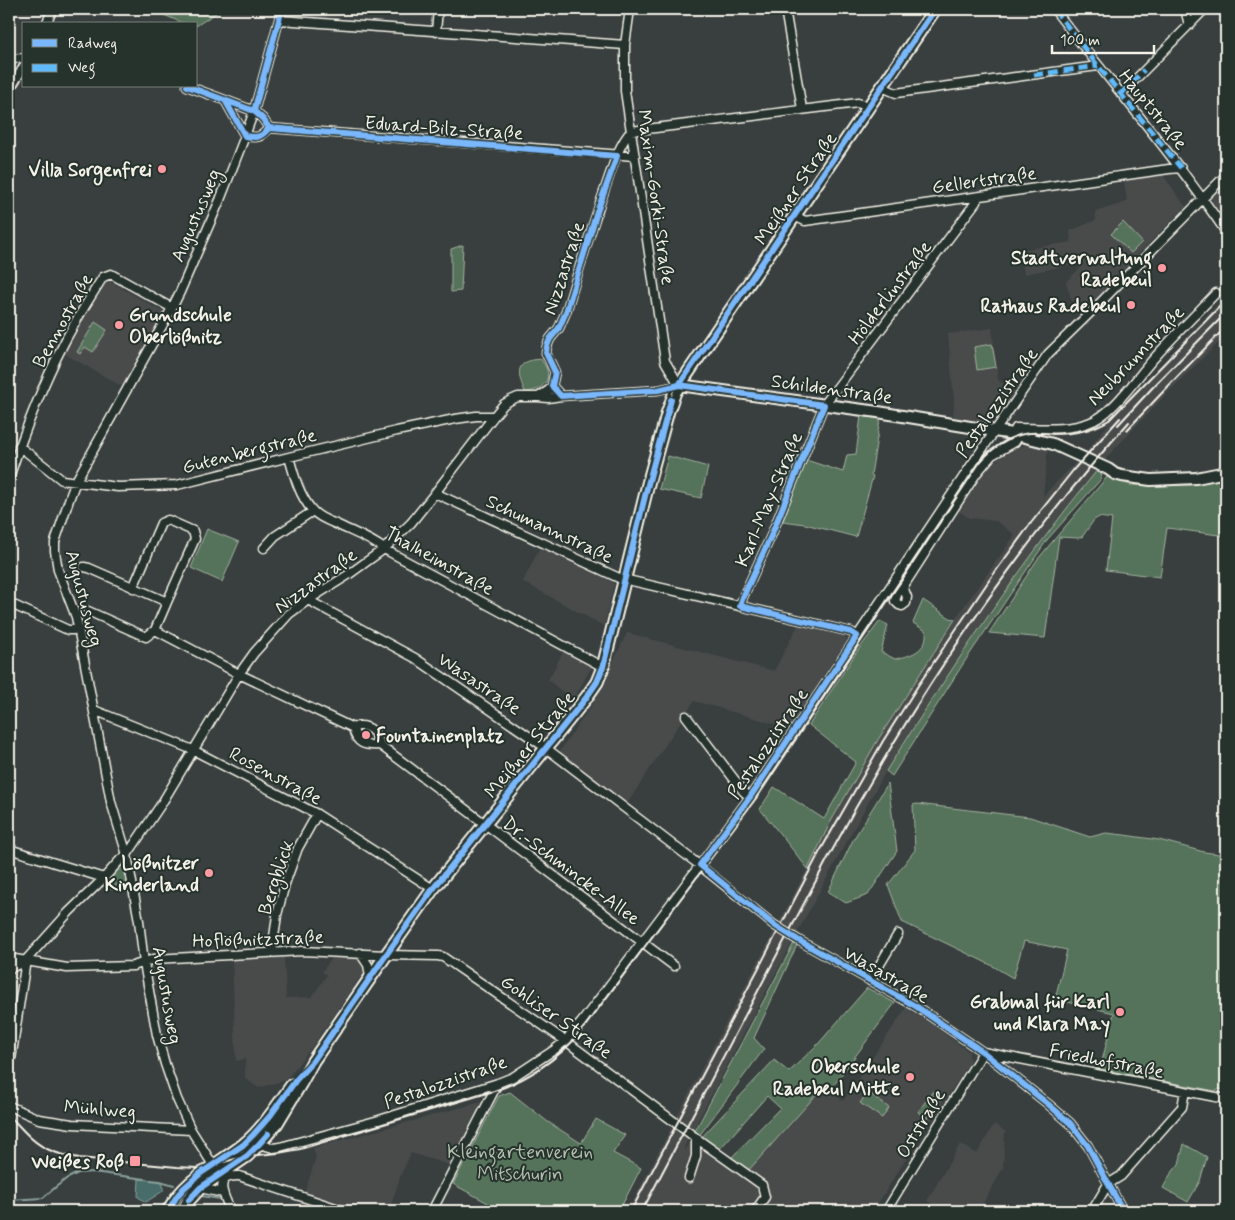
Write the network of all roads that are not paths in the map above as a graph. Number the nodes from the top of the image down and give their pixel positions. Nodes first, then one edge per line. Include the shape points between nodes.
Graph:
1 (53, 9) edge
2 (282, 9) edge
3 (438, 9) edge
4 (630, 9) edge
5 (785, 9) edge
6 (935, 9) edge
7 (1054, 9) edge
8 (1185, 9) edge
9 (1205, 9) edge
10 (280, 20) junction
11 (47, 22) edge
12 (1189, 25) junction
13 (436, 32) junction
14 (625, 45) junction
15 (22, 58) edge
16 (9, 59) edge
17 (1098, 66) junction
18 (22, 69) edge
19 (882, 87) junction
20 (192, 88) edge
21 (9, 91) edge
22 (1121, 94) junction
23 (225, 100) junction
24 (868, 107) junction
25 (802, 109) junction
26 (254, 111) junction
27 (269, 128) junction
28 (631, 131) junction
29 (245, 136) junction
30 (617, 156) junction
31 (635, 156) junction
32 (1181, 168) junction
33 (1226, 174) edge
34 (978, 197) junction
35 (1203, 198) junction
36 (794, 216) junction
37 (1226, 232) edge
38 (1216, 293) dead end
39 (172, 308) junction
40 (680, 385) junction
41 (552, 386) junction
42 (561, 396) junction
43 (538, 397) junction
44 (824, 405) junction
45 (494, 416) junction
46 (980, 429) junction
47 (995, 431) junction
48 (1016, 435) junction
49 (986, 444) junction
50 (19, 446) junction
51 (289, 456) junction
52 (1226, 472) edge
53 (9, 478) edge
54 (76, 481) junction
55 (435, 493) junction
56 (313, 511) junction
57 (264, 548) dead end
58 (384, 549) junction
59 (84, 567) dead end
60 (625, 580) junction
61 (133, 588) junction
62 (903, 588) dead end
63 (308, 600) junction
64 (167, 602) junction
65 (9, 603) edge
66 (740, 606) junction
67 (88, 611) dead end
68 (79, 630) junction
69 (155, 630) junction
70 (856, 636) junction
71 (604, 668) junction
72 (239, 674) junction
73 (94, 710) junction
74 (686, 716) dead end
75 (353, 728) junction
76 (380, 745) junction
77 (546, 748) junction
78 (194, 750) junction
79 (750, 797) junction
80 (317, 814) junction
81 (484, 824) junction
82 (9, 849) edge
83 (127, 855) junction
84 (700, 866) junction
85 (104, 878) junction
86 (433, 889) junction
87 (898, 934) dead end
88 (641, 942) junction
89 (272, 952) junction
90 (360, 953) junction
91 (386, 955) junction
92 (9, 958) edge
93 (26, 960) junction
94 (144, 963) junction
95 (674, 966) dead end
96 (9, 969) edge
97 (370, 977) junction
98 (870, 980) junction
99 (565, 1041) junction
100 (982, 1052) junction
101 (313, 1061) junction
102 (9, 1073) edge
103 (498, 1083) junction
104 (1185, 1091) junction
105 (1226, 1099) edge
106 (9, 1106) edge
107 (190, 1130) junction
108 (696, 1138) junction
109 (259, 1144) junction
110 (213, 1165) junction
111 (689, 1178) dead end
112 (1108, 1184) junction
113 (200, 1188) junction
114 (223, 1193) junction
115 (168, 1211) edge
116 (183, 1211) edge
117 (231, 1211) edge
118 (345, 1211) edge
119 (432, 1211) edge
120 (755, 1211) edge
121 (886, 1211) edge
122 (1092, 1211) edge
123 (1123, 1211) edge

1 - 11 street
2 - 10 street, Augustusweg
3 - 13 street
4 - 14 street, Maxim-Gorki-Straße
5 - 25 street
6 - 19 main road, Meißner Straße
7 - 17 street, Hauptstraße
8 - 12 street
9 - 12 street
10 - 13 street
10 - 26 street, Augustusweg
12 - 22 street
13 - 14 street
14 - 28 street, Maxim-Gorki-Straße via 625,90
15 - 16 street
17 - 19 street via 896,93
17 - 22 street, Hauptstraße
18 - 21 street
19 - 24 main road, Meißner Straße
20 - 23 street
22 - 32 street, Hauptstraße
23 - 26 street
23 - 29 street
24 - 25 street via 858,103
24 - 36 main road, Meißner Straße
25 - 28 street
26 - 27 street
26 - 29 street, Augustusweg
27 - 29 street via 256,138
27 - 30 street, Eduard-Bilz-Straße
28 - 30 street, Nizzastraße
28 - 31 street, Maxim-Gorki-Straße
29 - 39 street, Augustusweg
30 - 31 street, Eduard-Bilz-Straße
30 - 41 street, Nizzastraße via 596,212 566,312 547,346 546,353 555,372
31 - 40 street, Maxim-Gorki-Straße via 665,361
32 - 34 street, Gellertstraße
32 - 35 street, Hauptstraße
33 - 35 street, Pestalozzistraße
34 - 36 street, Gellertstraße via 805,221
34 - 44 street, Hölderlinstraße
35 - 37 street, Hauptstraße
35 - 47 street, Pestalozzistraße via 1048,354
36 - 40 main road, Meißner Straße
38 - 48 street, Neubrunnstraße via 1104,415 1090,423 1016,428
39 - 50 street, Bennostraße via 111,274 103,277 63,344
39 - 54 street, Augustusweg
40 - 42 street via 658,390
40 - 44 street, Schildenstraße
40 - 60 main road, Meißner Straße via 666,417
41 - 42 street
41 - 43 street
42 - 43 street
43 - 45 street, Nizzastraße via 518,397 504,404
44 - 46 street, Schildenstraße
44 - 66 street, Karl-May-Straße
45 - 51 street, Gutenbergstraße via 455,419
45 - 55 street, Nizzastraße
46 - 47 street, Schildenstraße
46 - 49 street
47 - 48 street, Schildenstraße
47 - 49 street, Pestalozzistraße
48 - 52 street, Schildenstraße via 1053,444 1122,476 1152,480 1196,478
48 - 62 street, Neubrunnstraße via 1015,442 992,455 976,474
49 - 70 street, Pestalozzistraße
50 - 53 street, Bennostraße
50 - 54 street, Gutenbergstraße via 62,480
51 - 54 street, Gutenbergstraße via 177,485 118,487
51 - 56 street, Thalheimstraße via 301,493
54 - 68 street, Augustusweg via 56,536 55,551 58,570
55 - 58 street, Nizzastraße
55 - 60 street, Schumannstraße
56 - 57 street
56 - 58 street, Thalheimstraße
58 - 63 street, Nizzastraße
58 - 71 street, Thalheimstraße
59 - 61 street, Augustusweg
60 - 66 street, Schumannstraße
60 - 71 main road, Meißner Straße
61 - 64 street, Augustusweg
61 - 64 street via 161,524 168,520 193,531 195,539
63 - 72 street, Nizzastraße via 289,614
63 - 77 street, Wasastraße via 414,658
64 - 69 street
65 - 68 street via 68,630
66 - 70 street, Schumannstraße via 851,632
67 - 69 street, Augustusweg via 146,637
68 - 73 street, Augustusweg
69 - 72 street, Dr.-Schmincke-Allee
70 - 79 street, Pestalozzistraße
71 - 77 main road, Meißner Straße via 586,698
72 - 75 street, Dr.-Schmincke-Allee
72 - 78 street, Nizzastraße
73 - 78 street, Rosenstraße
73 - 83 street, Augustusweg via 111,802
74 - 79 street
75 - 76 street, Dr.-Schmincke-Allee via 361,743
75 - 76 street, Dr.-Schmincke-Allee via 370,728
76 - 81 street, Dr.-Schmincke-Allee
77 - 81 main road, Meißner Straße
77 - 84 street, Wasastraße
78 - 80 street, Rosenstraße
78 - 83 street, Nizzastraße
79 - 84 street, Pestalozzistraße
80 - 86 street, Rosenstraße
80 - 89 street, Bergblick via 298,848 285,884
81 - 86 main road, Meißner Straße
81 - 88 street, Dr.-Schmincke-Allee
82 - 85 street
83 - 85 street, Nizzastraße
83 - 94 street, Augustusweg via 140,921
84 - 88 street, Pestalozzistraße
84 - 98 street, Wasastraße via 774,925
85 - 93 street, Nizzastraße via 68,912
86 - 91 main road, Meißner Straße
87 - 98 street, Wasastraße
88 - 95 street, Dr.-Schmincke-Allee
88 - 99 street, Pestalozzistraße
89 - 90 street, Hoflößnitzstraße
89 - 94 street, Hoflößnitzstraße via 154,959
90 - 91 street, Hoflößnitzstraße
90 - 97 street via 368,964
91 - 97 main road, Meißner Straße
91 - 99 street, Gohliser Straße via 443,957
92 - 93 street, Hoflößnitzstraße
93 - 94 street, Hoflößnitzstraße via 67,968
93 - 96 street
93 - 102 street
94 - 107 street, Augustusweg via 157,1035
97 - 101 main road, Meißner Straße
98 - 100 street, Wasastraße
99 - 103 street, Pestalozzistraße via 526,1069
99 - 108 street, Gohliser Straße
100 - 104 street, Friedhofstraße
100 - 112 street, Wasastraße via 1070,1123 1088,1146
100 - 121 street, Oststraße
101 - 109 main road, Meißner Straße via 277,1123
101 - 110 main road, Meißner Straße via 253,1135
103 - 109 street, Pestalozzistraße via 280,1147
103 - 119 street
104 - 105 street, Friedhofstraße
104 - 112 street via 1182,1107 1121,1176
106 - 107 street, Mühlweg via 39,1119 72,1124
107 - 110 street, Augustusweg
108 - 111 street via 696,1156
108 - 120 street, Gohliser Straße via 762,1185 765,1197
109 - 113 main road, Meißner Straße
110 - 115 main road, Meißner Straße via 184,1188
112 - 122 street
112 - 123 street, Wasastraße
113 - 114 street
113 - 116 main road, Meißner Straße
114 - 117 street
114 - 118 street via 222,1185 226,1179 239,1176

